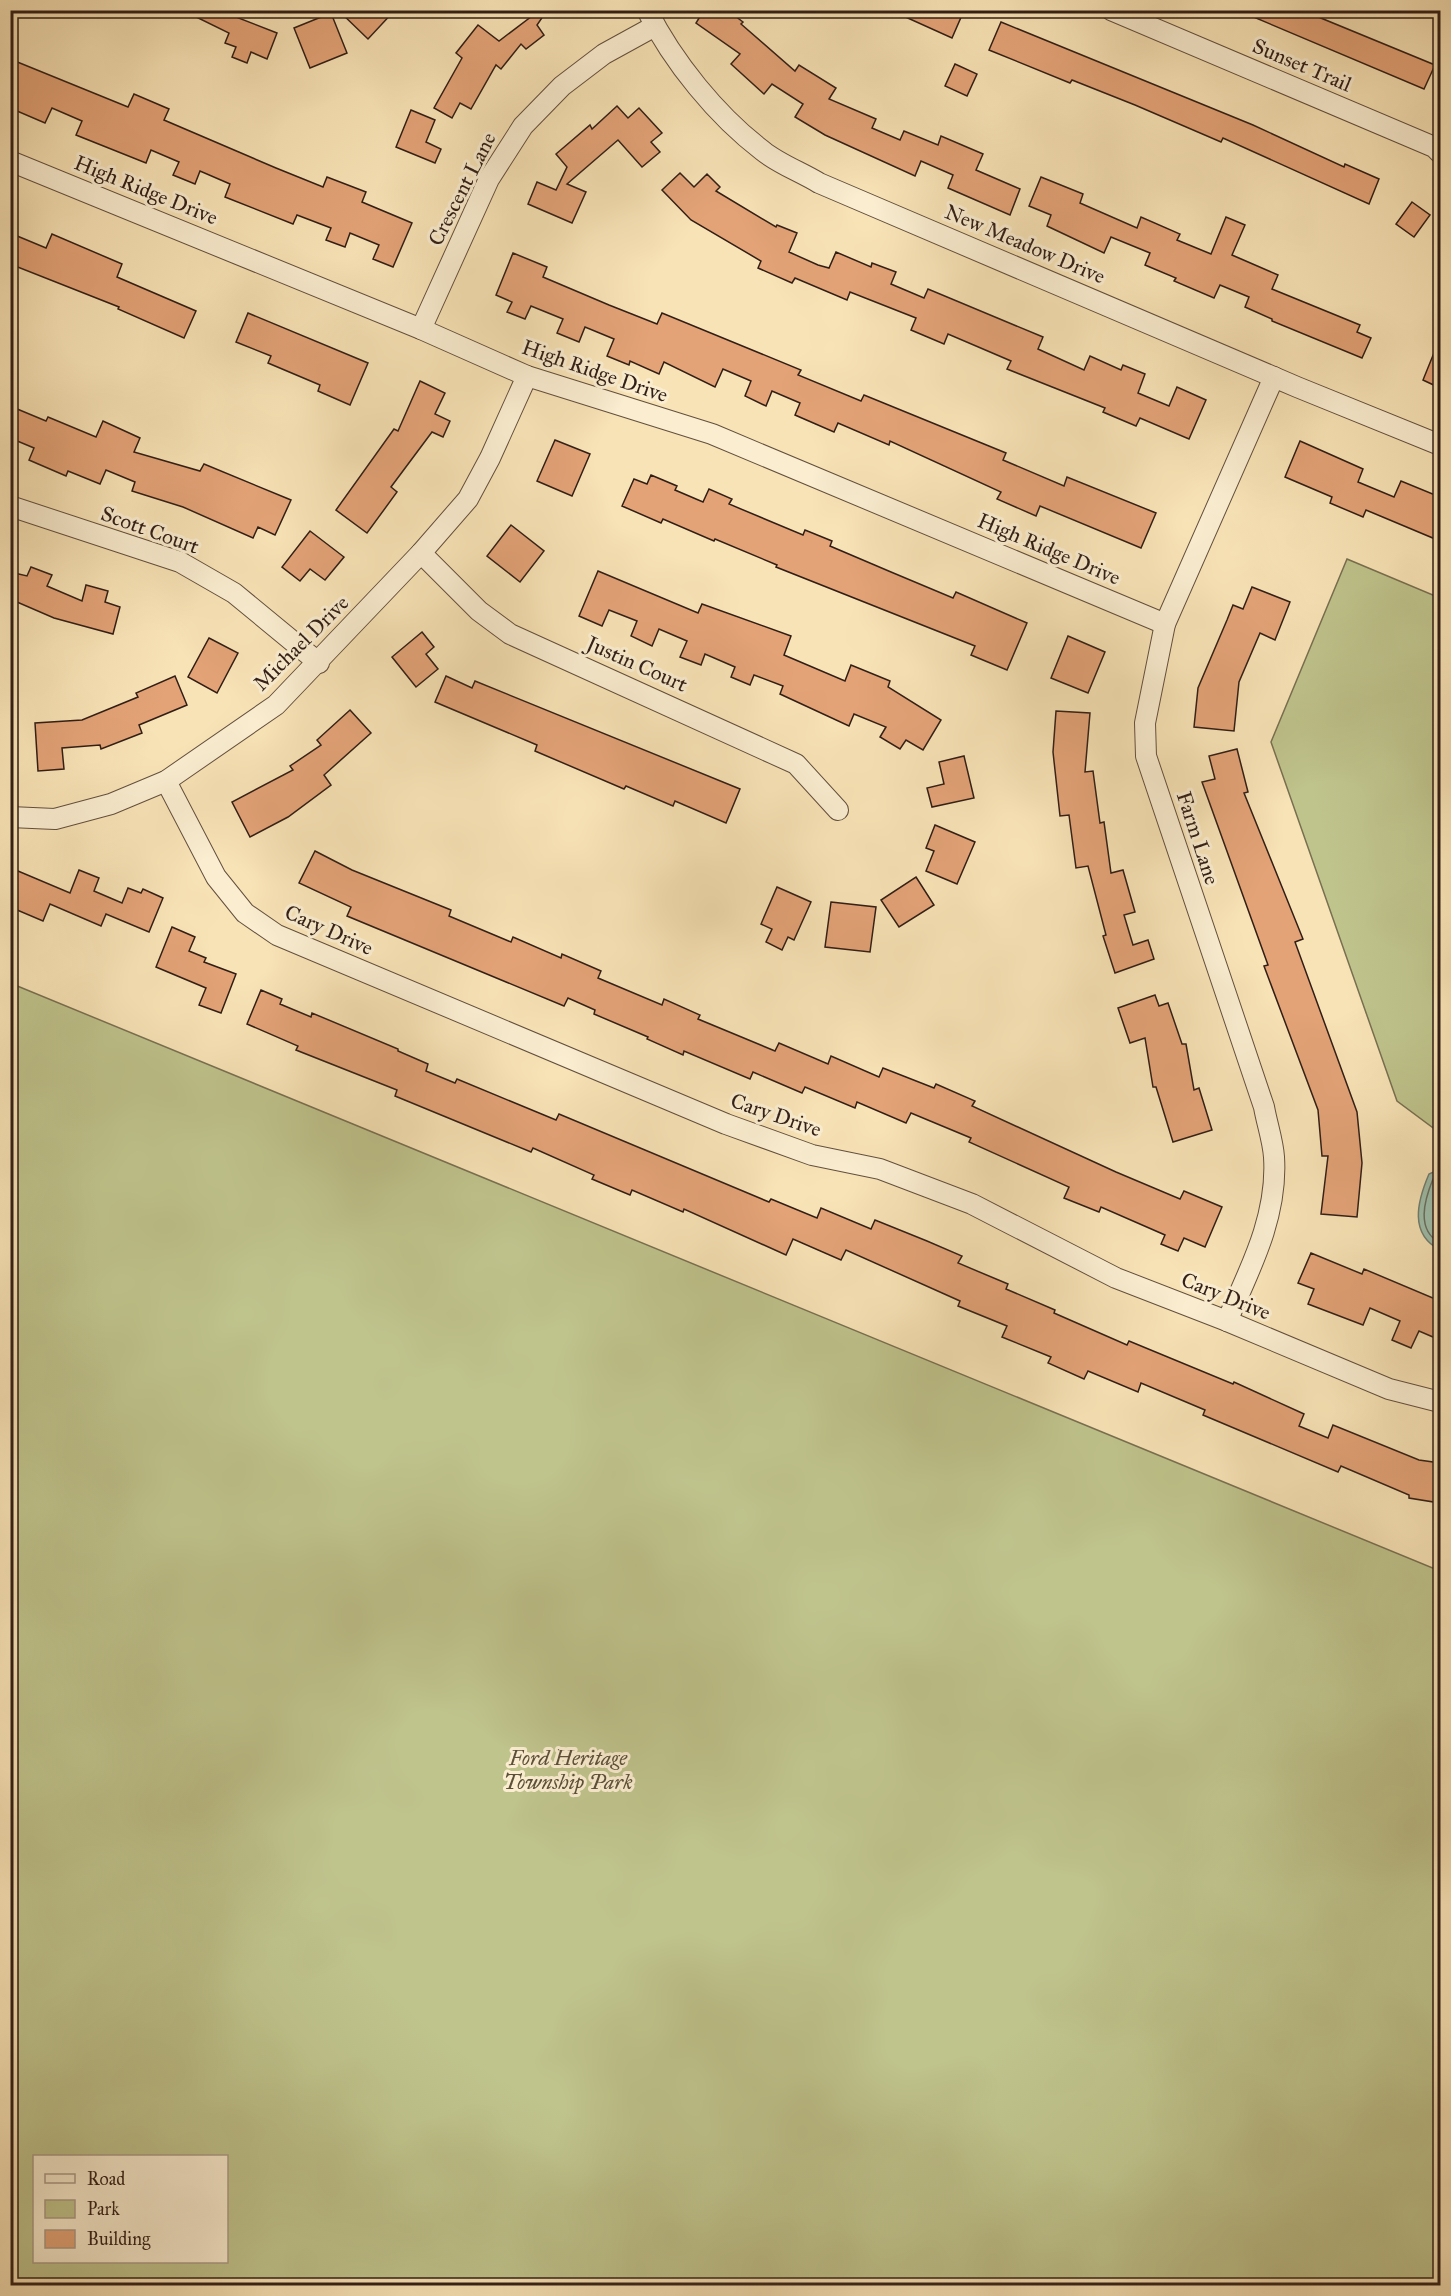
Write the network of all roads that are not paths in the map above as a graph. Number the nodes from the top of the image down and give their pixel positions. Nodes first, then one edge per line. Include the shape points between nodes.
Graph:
1 (1111, 10) edge
2 (651, 18) edge
3 (1440, 153) edge
4 (10, 161) edge
5 (421, 329) junction
6 (527, 376) junction
7 (1274, 377) junction
8 (1440, 445) edge
9 (10, 507) edge
10 (421, 553) junction
11 (1165, 624) junction
12 (319, 663) junction
13 (166, 781) junction
14 (838, 810) dead end
15 (10, 817) edge
16 (1227, 1320) junction
17 (1440, 1402) edge

1 - 3 street, Sunset Trail via 1423,142
2 - 5 street, Crescent Lane via 562,86 523,126 489,179
2 - 7 street, New Meadow Drive via 715,108 764,152 819,183
4 - 5 street, High Ridge Drive
5 - 6 street, High Ridge Drive
6 - 10 street, Michael Drive via 468,499
6 - 11 street, High Ridge Drive via 712,434
7 - 8 street, New Meadow Drive
7 - 11 street, Farm Lane
9 - 12 street, Scott Court via 180,562 234,593
10 - 12 street, Michael Drive
10 - 14 street, Justin Court via 479,611 510,634 796,764
11 - 16 street, Farm Lane via 1145,723 1146,756 1264,1107 1274,1157 1272,1195 1261,1245
12 - 13 street, Michael Drive via 276,705
13 - 15 street, Michael Drive via 111,804 55,819
13 - 16 street, Cary Drive via 216,877 245,913 277,935 726,1124 812,1155 880,1169 972,1204 1116,1278
16 - 17 street, Cary Drive via 1389,1389

